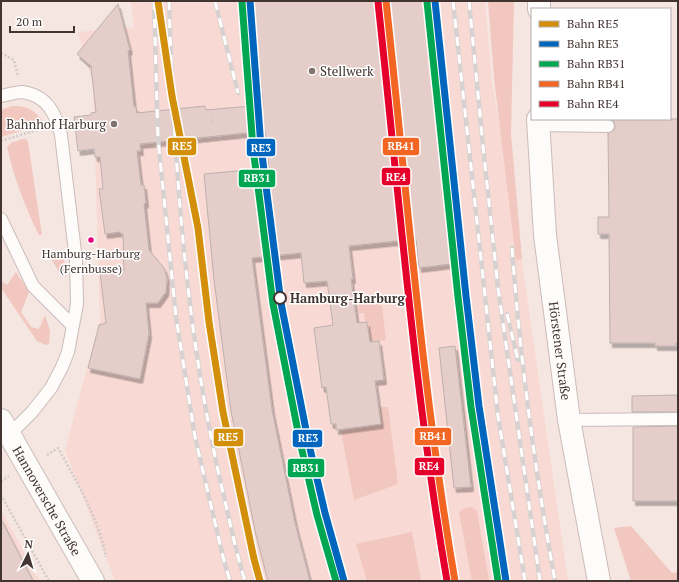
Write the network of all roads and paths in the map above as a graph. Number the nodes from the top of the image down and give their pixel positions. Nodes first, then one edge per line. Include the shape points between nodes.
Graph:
1 (1, 54) edge
2 (21, 92) junction
3 (1, 96) edge
4 (212, 116) dead end
5 (213, 122) dead end
6 (538, 122) edge
7 (58, 123) junction
8 (608, 126) dead end
9 (1, 141) edge
10 (1, 219) edge
11 (72, 325) junction
12 (678, 419) edge
13 (569, 420) junction
14 (5, 427) edge
15 (1, 495) edge
16 (49, 581) edge
17 (93, 581) edge
18 (599, 581) edge

1 - 2 path via 14,60
2 - 3 lane
2 - 7 lane via 36,96 49,106
4 - 5 path
6 - 8 lane
6 - 13 street, Hörstener Straße via 544,235
7 - 9 path
7 - 11 lane via 76,260 76,304
10 - 11 lane via 33,286
11 - 14 lane via 68,352 51,388 32,412
12 - 13 lane
13 - 18 street, Hörstener Straße
14 - 17 street, Hannoversche Straße
15 - 16 path

